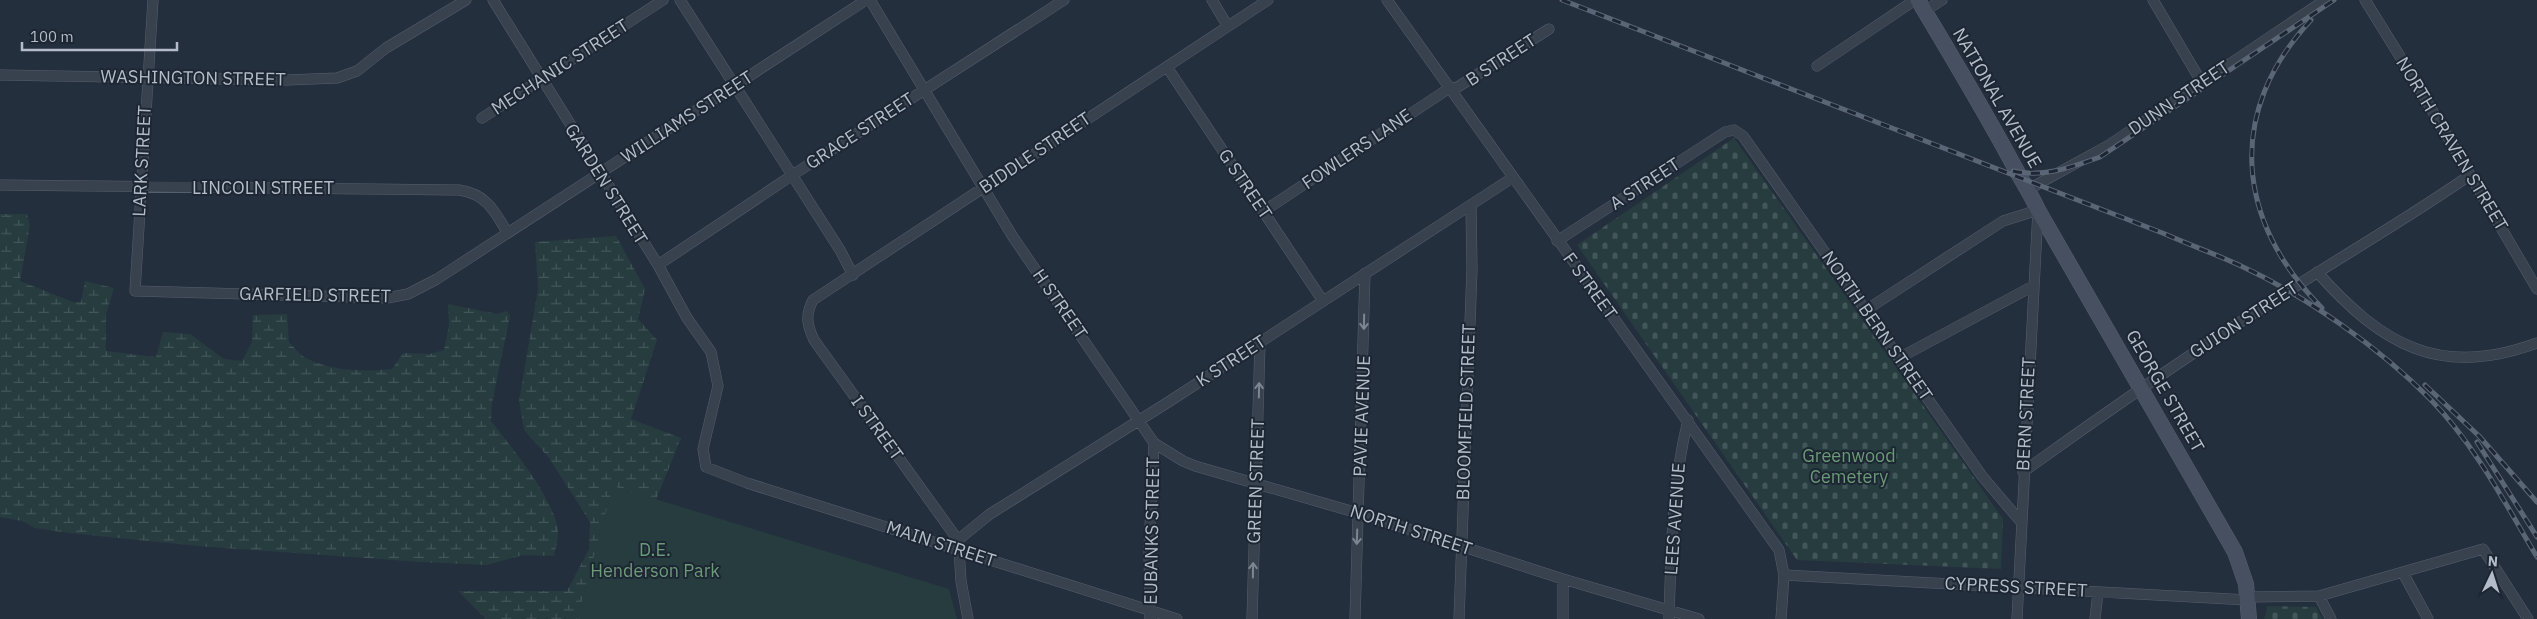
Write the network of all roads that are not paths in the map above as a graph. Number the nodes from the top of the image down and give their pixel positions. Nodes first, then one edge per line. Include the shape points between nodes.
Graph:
1 (153, 0) edge
2 (466, 0) edge
3 (492, 0) edge
4 (663, 0) edge
5 (680, 0) edge
6 (866, 0) edge
7 (870, 0) edge
8 (1212, 0) edge
9 (1268, 0) edge
10 (1387, 0) edge
11 (1942, 0) edge
12 (2153, 0) edge
13 (2325, 0) edge
14 (2365, 0) edge
15 (1059, 1) edge
16 (1919, 4) edge
17 (1227, 25) junction
18 (1549, 29) dead end
19 (1817, 66) dead end
20 (1167, 67) junction
21 (0, 75) edge
22 (147, 78) junction
23 (542, 80) junction
24 (2202, 83) junction
25 (734, 86) junction
26 (1452, 89) junction
27 (925, 90) junction
28 (482, 118) dead end
29 (1734, 130) joint
30 (600, 174) junction
31 (2470, 175) junction
32 (791, 176) junction
33 (1512, 178) junction
34 (0, 185) edge
35 (140, 187) junction
36 (984, 187) junction
37 (2029, 189) junction
38 (1471, 205) junction
39 (2038, 210) junction
40 (1264, 211) junction
41 (507, 232) junction
42 (1558, 241) junction
43 (658, 266) junction
44 (2316, 272) junction
45 (1365, 273) junction
46 (852, 275) junction
47 (2032, 286) junction
48 (2537, 289) edge
49 (135, 291) joint
50 (1323, 301) junction
51 (1866, 310) junction
52 (807, 311) joint
53 (1260, 343) junction
54 (2537, 343) edge
55 (1899, 358) junction
56 (2142, 388) junction
57 (1138, 420) junction
58 (1688, 420) junction
59 (1154, 442) junction
60 (706, 467) joint
61 (2023, 472) junction
62 (1256, 482) junction
63 (1358, 513) junction
64 (2021, 522) junction
65 (956, 545) junction
66 (1462, 547) junction
67 (2403, 573) junction
68 (1784, 575) junction
69 (1563, 579) junction
70 (2018, 588) junction
71 (2098, 592) junction
72 (2319, 596) junction
73 (2248, 598) junction
74 (1669, 614) edge
75 (1150, 615) edge
76 (968, 619) edge
77 (1177, 619) edge
78 (1252, 619) edge
79 (1355, 619) edge
80 (1459, 619) edge
81 (1563, 619) edge
82 (1699, 619) edge
83 (1781, 619) edge
84 (2017, 619) edge
85 (2095, 619) edge
86 (2249, 619) edge
87 (2331, 619) edge
88 (2428, 619) edge
89 (2528, 619) edge

1 - 22 street, LARK STREET
2 - 22 street, WASHINGTON STREET via 357,71 328,79
3 - 23 street, GARDEN STREET
4 - 23 street, MECHANIC STREET
5 - 25 street
6 - 25 street, WILLIAMS STREET
7 - 27 street, H STREET
8 - 17 street
9 - 17 street, BIDDLE STREET via 1237,22
10 - 26 street, F STREET
11 - 16 street
12 - 24 street
13 - 24 street, DUNN STREET
14 - 31 street, NORTH CRAVEN STREET
15 - 27 street, GRACE STREET
16 - 19 street
16 - 37 street, NATIONAL AVENUE
17 - 20 street, BIDDLE STREET
18 - 26 street, B STREET
20 - 36 street, BIDDLE STREET
20 - 40 street, G STREET
21 - 22 street, WASHINGTON STREET
22 - 35 street, LARK STREET
23 - 28 street, MECHANIC STREET
23 - 30 street, GARDEN STREET
24 - 37 street, DUNN STREET via 2109,145
25 - 30 street, WILLIAMS STREET
25 - 32 street
26 - 33 street, F STREET
26 - 40 street, FOWLERS LANE
27 - 32 street, GRACE STREET
27 - 36 street, H STREET
29 - 42 street, A STREET via 1725,132
29 - 51 street, NORTH BERN STREET via 1743,136
30 - 41 street, WILLIAMS STREET
30 - 43 street, GARDEN STREET
31 - 44 street, GUION STREET via 2426,206
31 - 48 street, NORTH CRAVEN STREET
32 - 43 street, GRACE STREET
32 - 46 street via 840,250
33 - 38 street, K STREET
33 - 42 street, F STREET
34 - 35 street, LINCOLN STREET
35 - 41 street, LINCOLN STREET via 459,190 485,199
35 - 49 street, LARK STREET
36 - 46 street, BIDDLE STREET
36 - 57 street, H STREET via 1013,237
37 - 39 street, GEORGE STREET
38 - 45 street, K STREET
38 - 66 street, BLOOMFIELD STREET via 1472,269
39 - 47 street, BERN STREET
39 - 51 street via 2003,221
39 - 56 street, GEORGE STREET
40 - 50 street, G STREET
41 - 49 street, GARFIELD STREET via 413,292 397,296
42 - 58 street, F STREET
43 - 60 street, GARDEN STREET via 687,318 711,352 716,370 718,386 703,449
44 - 54 street via 2380,328 2421,352 2474,358 2506,353
44 - 56 street, GUION STREET
45 - 50 street, K STREET
45 -> 63 street, PAVIE AVENUE
46 - 52 street, BIDDLE STREET via 813,300
47 - 55 street
47 - 61 street, BERN STREET
50 - 53 street, K STREET
51 - 55 street, NORTH BERN STREET
52 - 65 street, I STREET via 808,328 814,340
53 - 57 street, K STREET
62 -> 53 street, GREEN STREET
55 - 64 street, NORTH BERN STREET via 1982,476
56 - 61 street, GUION STREET
56 - 73 street, GEORGE STREET via 2235,552
57 - 59 street, NORTH STREET
57 - 65 street, K STREET via 990,514
58 - 68 street, F STREET via 1779,550
58 - 74 street, LEES AVENUE via 1676,488
59 - 62 street, NORTH STREET via 1183,461
59 - 75 street, EUBANKS STREET via 1149,548
60 - 65 street, MAIN STREET via 747,483
61 - 64 street, BERN STREET
62 - 63 street, NORTH STREET
78 -> 62 street, GREEN STREET
63 - 66 street, NORTH STREET
63 -> 79 street, PAVIE AVENUE
64 - 70 street, BERN STREET
65 - 75 street, MAIN STREET
65 - 76 street
66 - 69 street, NORTH STREET
66 - 80 street, BLOOMFIELD STREET
67 - 72 street, CYPRESS STREET
67 - 88 street
67 - 89 street, CYPRESS STREET via 2483,549
68 - 70 street, CYPRESS STREET
68 - 83 street, F STREET
69 - 74 street, NORTH STREET
69 - 81 street
70 - 71 street, CYPRESS STREET
70 - 84 street, BERN STREET
71 - 73 street, CYPRESS STREET
71 - 85 street
72 - 73 street, CYPRESS STREET
72 - 87 street
73 - 86 street, GEORGE STREET
74 - 82 street, NORTH STREET
75 - 77 street, MAIN STREET

